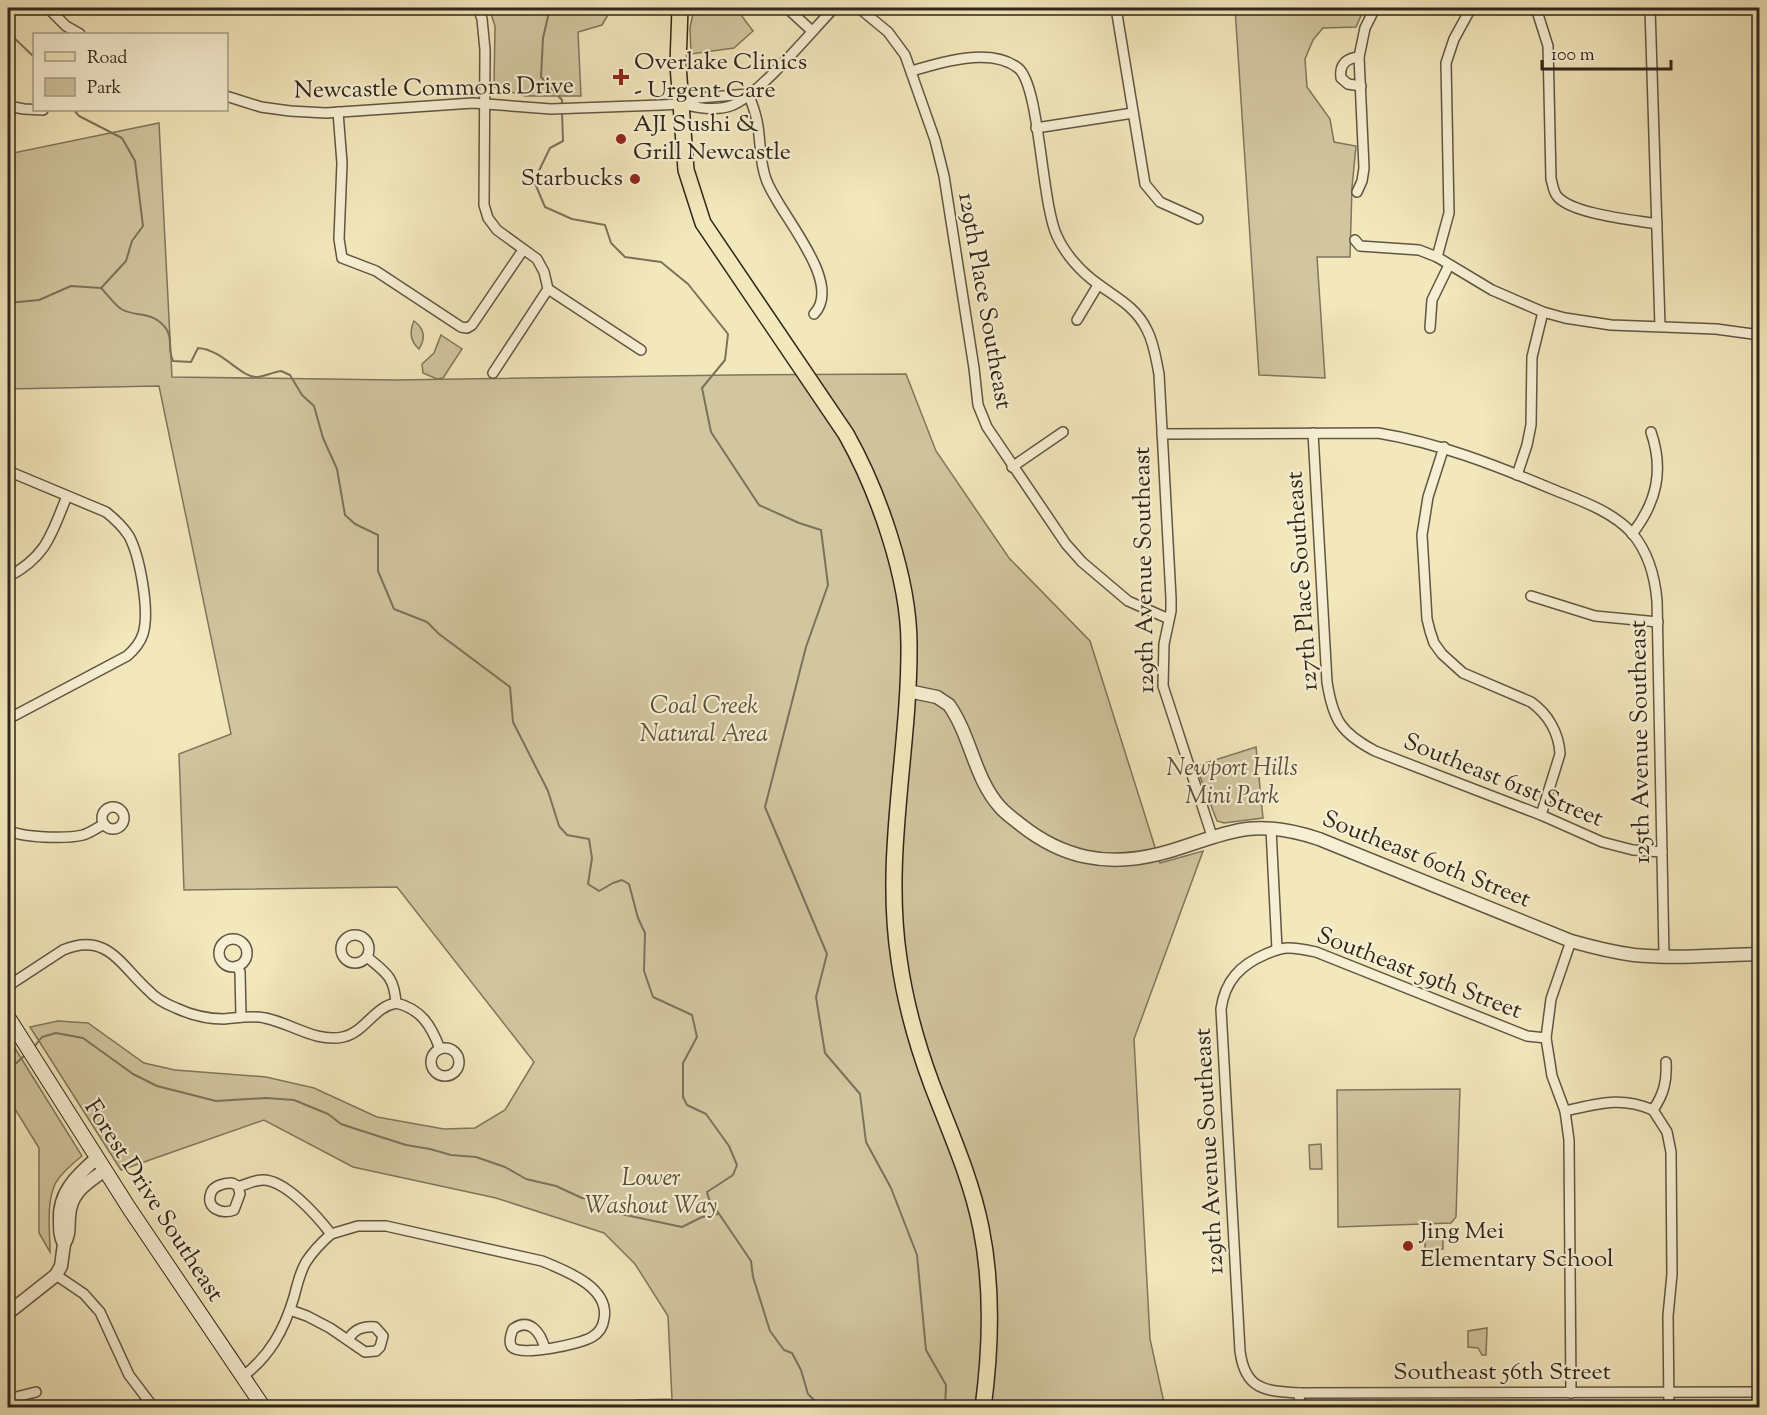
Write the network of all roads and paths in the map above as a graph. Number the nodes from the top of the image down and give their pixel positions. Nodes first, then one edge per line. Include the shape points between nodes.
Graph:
1 (48, 8) edge
2 (478, 8) edge
3 (680, 8) edge
4 (787, 8) edge
5 (834, 8) edge
6 (859, 8) edge
7 (1116, 8) edge
8 (1375, 8) edge
9 (1471, 8) edge
10 (1536, 8) edge
11 (1650, 8) edge
12 (812, 31) junction
13 (78, 33) edge
14 (1359, 57) junction
15 (912, 71) junction
16 (1361, 86) junction
17 (748, 94) junction
18 (228, 97) edge
19 (484, 103) junction
20 (680, 104) junction
21 (8, 106) edge
22 (33, 109) edge
23 (338, 112) junction
24 (1133, 114) junction
25 (1036, 128) junction
26 (1357, 192) dead end
27 (1197, 219) dead end
28 (1657, 224) junction
29 (1355, 240) dead end
30 (523, 250) junction
31 (1437, 257) junction
32 (1449, 265) junction
33 (1098, 285) junction
34 (549, 289) junction
35 (1543, 312) junction
36 (814, 314) dead end
37 (1077, 320) dead end
38 (1660, 326) junction
39 (1431, 328) dead end
40 (1760, 336) edge
41 (641, 350) dead end
42 (493, 373) dead end
43 (1063, 432) dead end
44 (1651, 432) dead end
45 (1313, 433) junction
46 (1162, 434) junction
47 (1444, 447) junction
48 (1012, 467) junction
49 (8, 471) edge
50 (1517, 474) junction
51 (67, 496) junction
52 (1632, 534) junction
53 (8, 578) edge
54 (1531, 596) dead end
55 (1169, 619) junction
56 (1658, 622) junction
57 (908, 691) junction
58 (8, 719) edge
59 (1339, 724) joint
60 (1540, 815) junction
61 (104, 824) dead end
62 (1271, 829) junction
63 (8, 830) edge
64 (1212, 836) junction
65 (1662, 852) junction
66 (1571, 941) junction
67 (1277, 949) junction
68 (1760, 954) edge
69 (1664, 956) junction
70 (367, 957) dead end
71 (237, 966) dead end
72 (8, 986) edge
73 (396, 1003) junction
74 (8, 1017) edge
75 (241, 1017) junction
76 (1546, 1038) junction
77 (440, 1049) dead end
78 (1666, 1062) dead end
79 (1653, 1110) junction
80 (1565, 1112) junction
81 (97, 1158) junction
82 (105, 1170) junction
83 (238, 1186) dead end
84 (331, 1234) junction
85 (64, 1244) junction
86 (56, 1275) junction
87 (290, 1310) junction
88 (8, 1313) edge
89 (348, 1340) dead end
90 (545, 1349) dead end
91 (242, 1377) junction
92 (1248, 1378) joint
93 (36, 1392) dead end
94 (1760, 1392) edge
95 (1299, 1393) junction
96 (1571, 1393) junction
97 (1669, 1393) junction
98 (8, 1399) edge
99 (154, 1407) edge
100 (264, 1407) edge
101 (983, 1407) edge
102 (1300, 1407) edge
103 (1669, 1407) edge

1 - 13 street
2 - 19 street via 485,50
3 - 20 main road
4 - 12 street
5 - 12 street
6 - 15 street, 129th Place Southeast via 896,41
7 - 24 street
8 - 14 street via 1365,28
9 - 31 street via 1446,63 1449,213
10 - 28 street via 1548,46 1551,178 1558,198 1572,207
11 - 28 street
12 - 17 street
14 - 16 street
14 - 16 street via 1345,61 1340,73 1348,84
15 - 25 street, 129th Avenue Southeast via 954,59 994,59 1013,65 1028,85
15 - 48 street, 129th Place Southeast via 942,169 978,405
16 - 26 street via 1364,168
17 - 20 street via 698,98
17 - 20 street via 733,105 699,108
17 - 36 street via 758,122 766,181 815,263 822,294
18 - 23 street, Newcastle Commons Drive via 261,107
19 - 20 street, Newcastle Commons Drive via 551,109
19 - 23 street, Newcastle Commons Drive
19 - 30 street via 484,205 497,230
20 - 57 main road via 686,170 703,223 846,434 876,495 894,551 907,618
21 - 22 street
23 - 30 street via 342,258 376,271 467,328
24 - 25 street
24 - 27 street via 1146,184 1153,196
25 - 33 street, 129th Avenue Southeast via 1056,236 1073,261
28 - 38 street
29 - 31 street via 1360,246 1409,248
30 - 34 street via 537,259
31 - 32 street
32 - 35 street via 1492,290
32 - 39 street via 1432,300
33 - 37 street
33 - 46 street, 129th Avenue Southeast via 1132,309 1147,330 1159,374
34 - 41 street
34 - 42 street
35 - 38 street via 1592,323
35 - 50 street via 1532,357 1527,445
38 - 40 street
43 - 48 street
44 - 52 street via 1658,459 1657,478 1647,513
45 - 46 street
45 - 47 street via 1378,433
45 - 59 street, 127th Place Southeast via 1327,682
46 - 55 street, 129th Avenue Southeast
47 - 50 street
47 - 60 street via 1428,497 1422,535 1427,619 1434,643 1463,673 1531,702 1553,728 1560,754
48 - 55 street, 129th Place Southeast via 1082,562 1128,601
49 - 51 street
50 - 52 street via 1591,505
51 - 53 street via 43,550
51 - 58 street via 106,512 129,537 145,608 144,632 127,656
52 - 56 street, 125th Avenue Southeast via 1642,548 1656,585
54 - 56 street via 1595,616
55 - 64 street, 129th Avenue Southeast via 1164,644 1164,686
56 - 65 street, 125th Avenue Southeast
57 - 64 street, Southeast 60th Street via 937,697 950,705 991,795 1011,818 1056,848 1083,856 1124,859 1157,855
57 - 101 main road via 894,858 895,928 905,993 921,1052 981,1227 990,1340
59 - 60 street, Southeast 61st Street via 1375,751
60 - 65 street, Southeast 61st Street via 1618,847
61 - 63 street via 82,835 21,836
62 - 64 street, Southeast 60th Street
62 - 66 street, Southeast 60th Street via 1319,839
62 - 67 street
65 - 69 street, 125th Avenue Southeast
66 - 69 street, Southeast 60th Street via 1618,953
66 - 76 street via 1551,999
67 - 76 street, Southeast 59th Street via 1316,952 1519,1033
67 - 92 street, 129th Avenue Southeast via 1240,968 1227,987 1221,1009 1240,1351
68 - 69 street, Southeast 60th Street
70 - 73 street via 390,978
71 - 75 street
72 - 75 street via 63,950 90,944 114,954 150,993 176,1008 194,1016
73 - 75 street via 384,1006 350,1035 332,1038 279,1021
73 - 77 street via 420,1013
74 - 81 main road, Forest Drive Southeast
76 - 80 street via 1552,1076
78 - 79 street via 1666,1085
79 - 80 street via 1615,1101
79 - 97 street via 1667,1132 1671,1152
80 - 96 street via 1569,1140
81 - 82 main road, Forest Drive Southeast
81 - 85 street via 81,1171 63,1197 59,1216
82 - 85 street via 74,1196 69,1236
82 - 91 main road, Forest Drive Southeast
83 - 84 street via 264,1180 281,1186 311,1210
84 - 87 street via 305,1263
84 - 90 street via 358,1226 386,1226 542,1261 566,1271 600,1296 603,1324 598,1332 581,1342
85 - 86 street
86 - 88 street
86 - 99 street via 84,1294 100,1312 129,1375
87 - 89 street
87 - 91 street via 270,1350
91 - 100 main road, Forest Drive Southeast
92 - 95 street, Southeast 56th Street via 1269,1390
93 - 98 street
94 - 97 street, Southeast 56th Street
95 - 96 street, Southeast 56th Street
95 - 102 street
96 - 97 street, Southeast 56th Street
97 - 103 street

